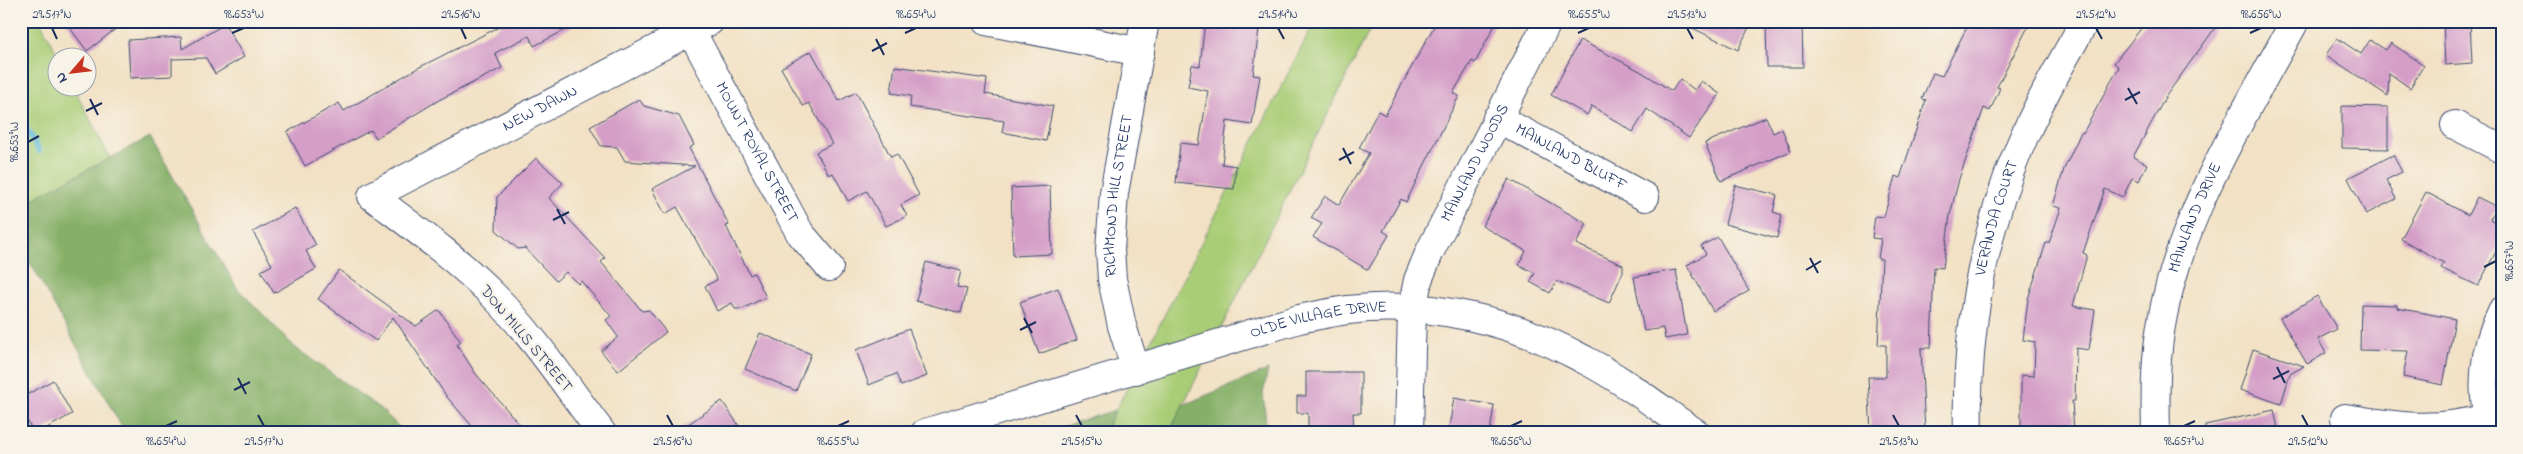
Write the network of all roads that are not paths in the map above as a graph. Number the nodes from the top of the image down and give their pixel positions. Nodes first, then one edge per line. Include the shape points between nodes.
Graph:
1 (986, 21) edge
2 (1145, 21) edge
3 (1548, 21) edge
4 (2084, 21) edge
5 (2295, 21) edge
6 (701, 26) edge
7 (1140, 52) junction
8 (1498, 118) junction
9 (2455, 126) dead end
10 (2502, 148) edge
11 (372, 196) joint
12 (1645, 197) dead end
13 (829, 267) dead end
14 (1412, 309) junction
15 (2502, 311) edge
16 (1136, 370) junction
17 (2345, 418) dead end
18 (2490, 425) edge
19 (602, 433) edge
20 (925, 433) edge
21 (1409, 433) edge
22 (1696, 433) edge
23 (1968, 433) edge
24 (2156, 433) edge

1 - 7 street
2 - 7 street, RICHMOND HILL STREET
3 - 8 street, MAINLAND WOODS
4 - 23 street, VERANDA COURT via 2020,146 1993,227 1973,322
5 - 24 street, MAINLAND DRIVE via 2209,181 2175,266 2163,316 2156,370
6 - 11 street, NEW DAWN
6 - 13 street, MOUNT ROYAL STREET via 800,233
7 - 16 street, RICHMOND HILL STREET via 1114,193 1110,250 1120,317
8 - 12 street, MAINLAND BLUFF
8 - 14 street, MAINLAND WOODS via 1430,250 1418,280
9 - 10 street
11 - 19 street, DON MILLS STREET via 458,261 495,297 529,336
14 - 16 street, OLDE VILLAGE DRIVE via 1348,310 1299,319
14 - 21 street, MAINLAND WOODS
14 - 22 street, OLDE VILLAGE DRIVE via 1472,316 1550,342 1587,361
15 - 18 street via 2486,363 2484,396
16 - 20 street, OLDE VILLAGE DRIVE
17 - 18 street via 2400,426

